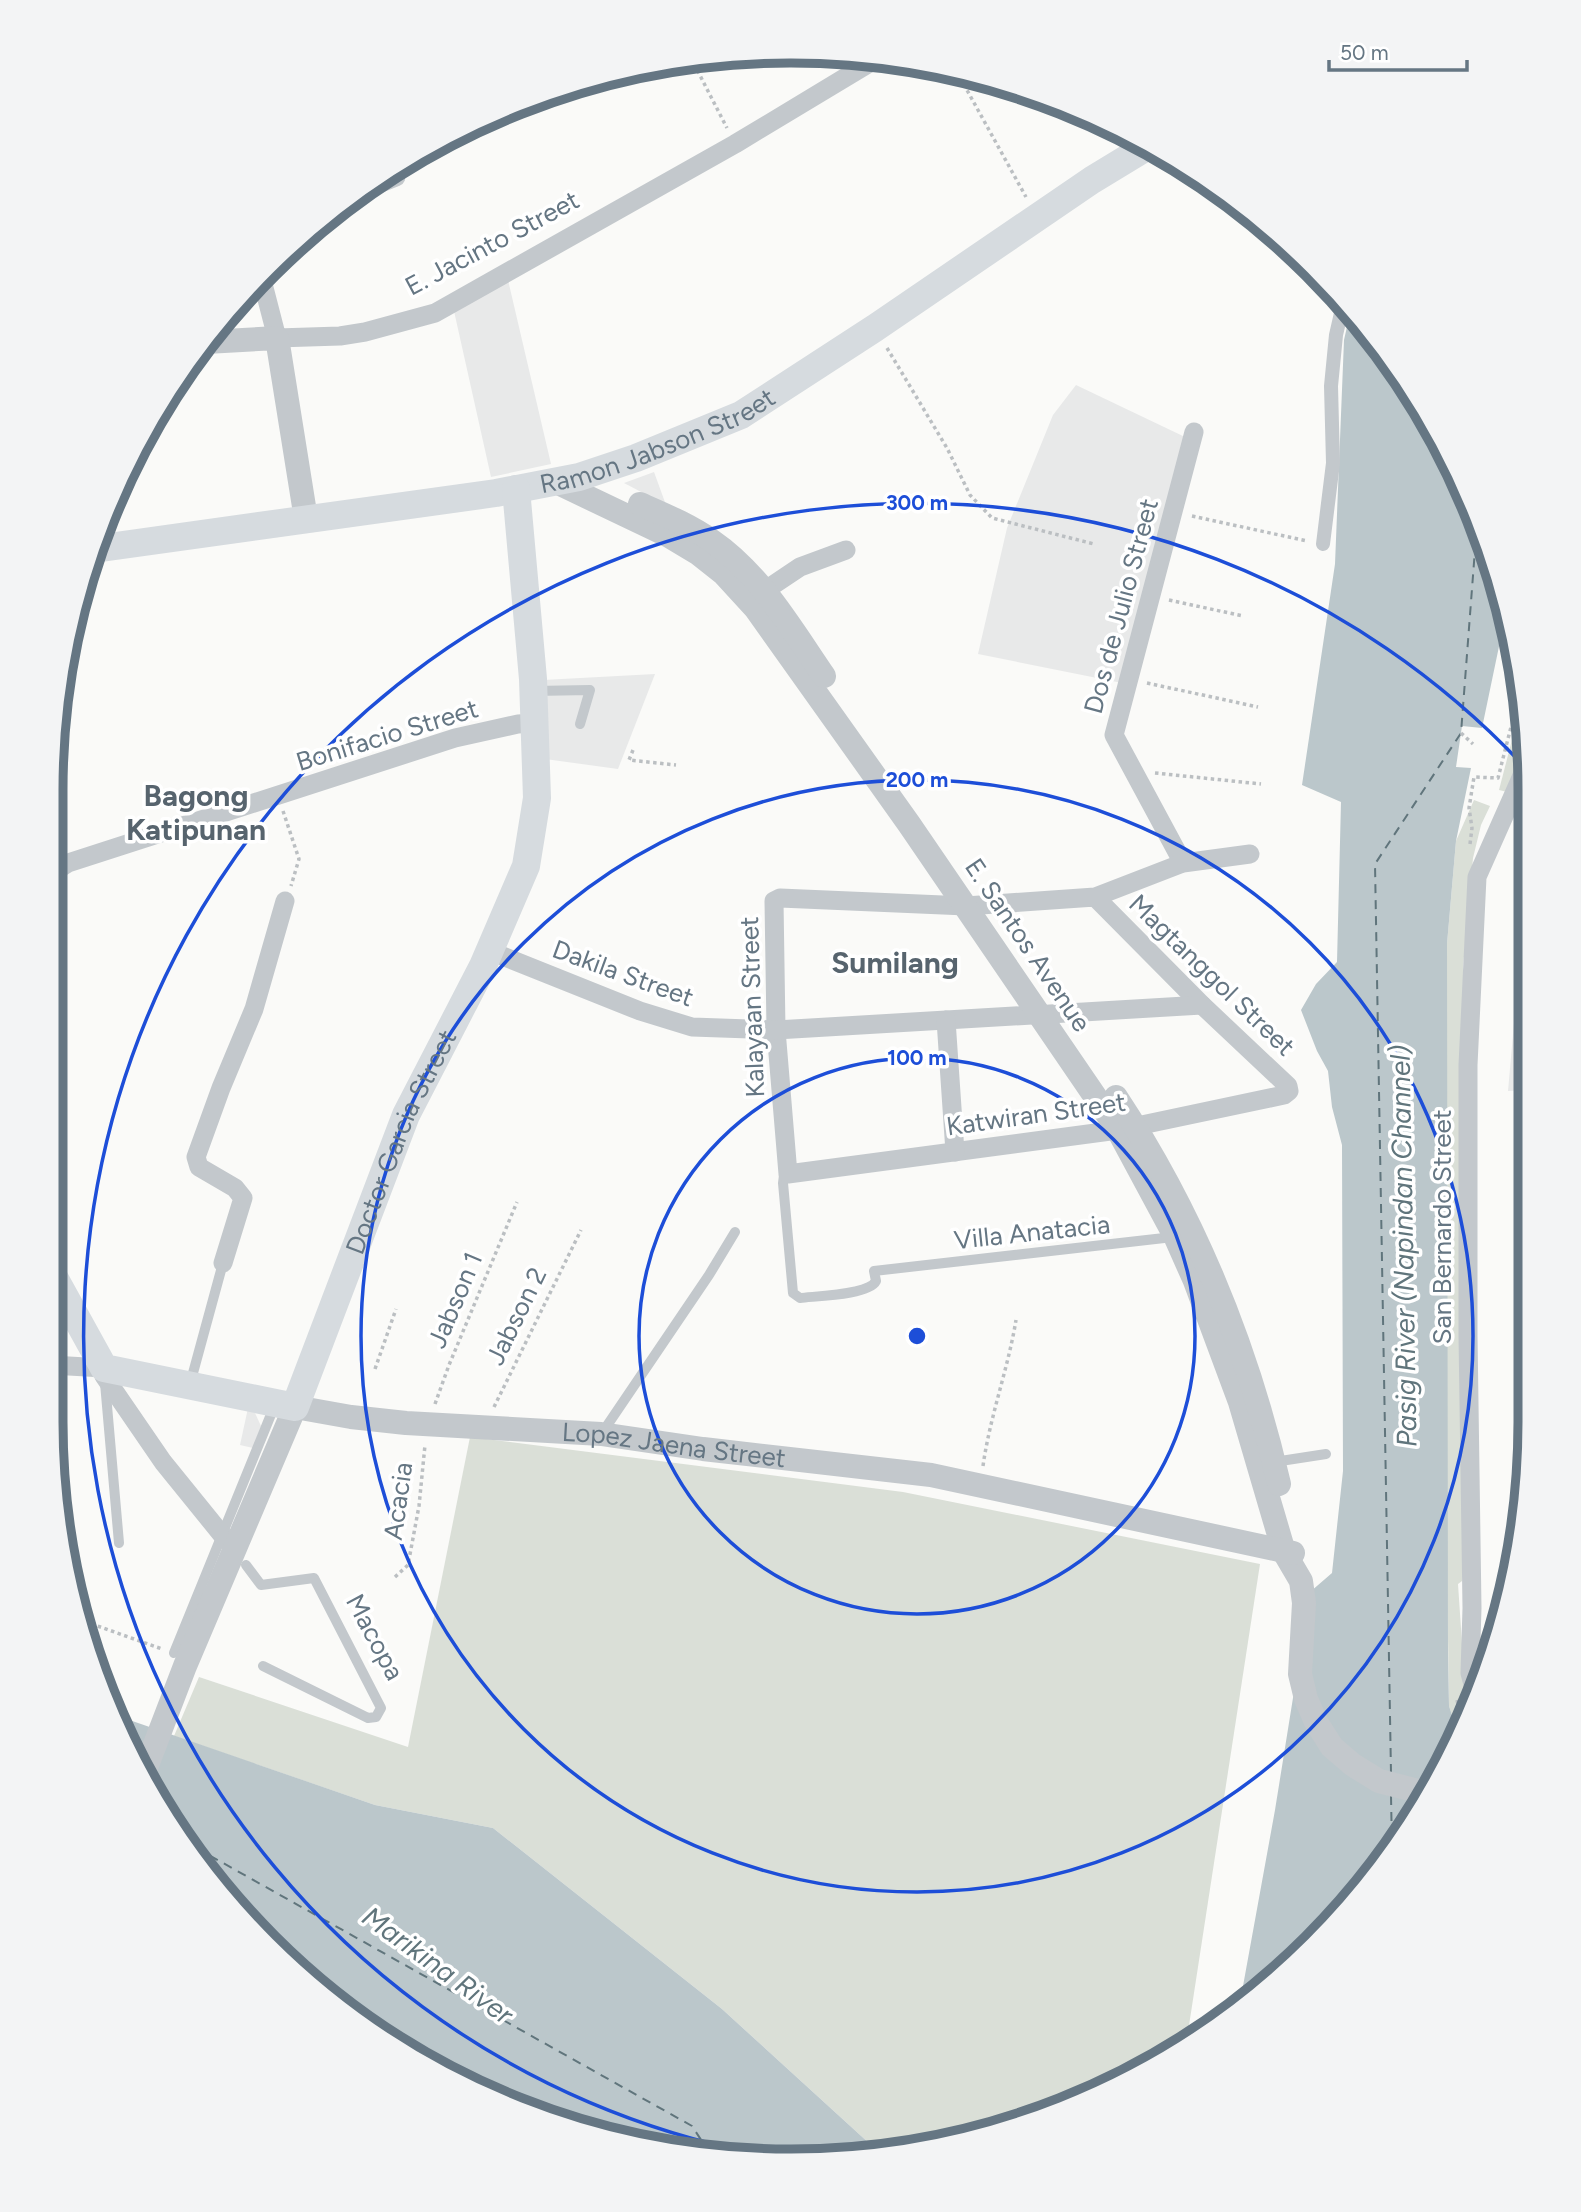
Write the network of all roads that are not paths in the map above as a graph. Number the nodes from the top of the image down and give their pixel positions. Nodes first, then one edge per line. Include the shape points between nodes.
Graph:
1 (861, 67) edge
2 (1127, 146) edge
3 (1138, 152) edge
4 (1153, 159) edge
5 (1092, 180) junction
6 (264, 289) edge
7 (1341, 315) edge
8 (277, 338) junction
9 (219, 341) edge
10 (1194, 432) dead end
11 (567, 479) junction
12 (516, 489) junction
13 (306, 519) junction
14 (1323, 544) road end
15 (105, 547) edge
16 (846, 550) dead end
17 (764, 591) junction
18 (534, 691) junction
19 (535, 723) junction
20 (580, 724) dead end
21 (1518, 800) edge
22 (1250, 854) dead end
23 (1183, 863) junction
24 (63, 866) edge
25 (1095, 897) junction
26 (285, 901) road end
27 (976, 906) junction
28 (490, 950) junction
29 (1202, 1005) junction
30 (1050, 1014) junction
31 (946, 1020) junction
32 (776, 1030) junction
33 (1289, 1091) joint
34 (1127, 1128) junction
35 (955, 1152) junction
36 (788, 1174) junction
37 (734, 1232) dead end
38 (1185, 1235) junction
39 (223, 1263) joint
40 (63, 1295) edge
41 (63, 1367) edge
42 (310, 1368) junction
43 (104, 1372) junction
44 (190, 1385) junction
45 (274, 1403) junction
46 (601, 1434) junction
47 (1326, 1454) dead end
48 (1274, 1462) junction
49 (224, 1538) junction
50 (119, 1543) dead end
51 (1285, 1555) junction
52 (246, 1565) dead end
53 (180, 1659) junction
54 (263, 1666) dead end
55 (1471, 1677) edge
56 (148, 1761) edge
57 (1417, 1792) edge

1 - 8 street, E. Jacinto Street via 735,144 435,313 340,336
2 - 5 street via 1097,164
3 - 5 main road, Ramon Jabson Street
4 - 5 street via 1111,185
5 - 11 main road, Ramon Jabson Street via 741,415 636,458
6 - 8 street
7 - 14 street via 1332,373 1333,463
8 - 9 street
8 - 13 street
10 - 23 street, Dos de Julio Street via 1114,735
11 - 12 main road, Ramon Jabson Street
11 - 17 street, E. Santos Avenue via 682,523 713,541
11 - 27 street, E. Santos Avenue via 699,554 723,573 756,609
12 - 13 main road, Ramon Jabson Street
12 - 18 main road, Doctor Garcia Street
13 - 15 main road, Ramon Jabson Street
16 - 17 street via 800,567
17 - 27 street, E. Santos Avenue
18 - 19 main road, Doctor Garcia Street
18 - 20 lane via 590,690
19 - 24 street, Bonifacio Street via 455,738
19 - 28 main road, Doctor Garcia Street via 537,797 526,866
21 - 55 street, San Bernardo Street via 1477,877 1468,1065
22 - 23 street, Kalayaan Street
23 - 25 street, Kalayaan Street
25 - 27 street, Kalayaan Street
25 - 29 street, Magtanggol Street
26 - 39 street via 254,1009 196,1157 199,1167 235,1188 243,1198
27 - 30 street, E. Santos Avenue
27 - 32 street, Kalayaan Street via 774,901
28 - 32 street, Dakila Street via 640,1011 692,1027
28 - 42 main road, Doctor Garcia Street via 406,1115
29 - 30 street, Dakila Street
29 - 33 street, Magtanggol Street
30 - 31 street, Dakila Street
30 - 34 street, E. Santos Avenue
31 - 32 street, Dakila Street
31 - 35 street
32 - 36 street, Kalayaan Street
33 - 34 street, Katwiran Street
34 - 35 street, Katwiran Street
34 - 38 street, E. Santos Avenue
35 - 36 street, Katwiran Street
36 - 38 lane, Villa Anatacia via 783,1183 795,1297 871,1287 876,1281 874,1271
37 - 46 lane via 702,1287
38 - 48 street, E. Santos Avenue via 1213,1274 1258,1398
38 - 51 street, E. Santos Avenue via 1195,1281 1240,1402
39 - 44 lane
40 - 43 main road
41 - 43 street, Lopez Jaena Street
42 - 45 main road, Doctor Garcia Street
42 - 45 main road
43 - 44 main road, Lopez Jaena Street
43 - 49 street via 163,1462
43 - 50 lane
44 - 45 main road, Lopez Jaena Street
45 - 46 street, Lopez Jaena Street via 351,1417
45 - 49 lane
45 - 53 street, Doctor Garcia Street
46 - 51 street, Lopez Jaena Street via 932,1475
47 - 48 lane
48 - 51 street, E. Santos Avenue
49 - 53 lane
51 - 57 street, E. Santos Avenue via 1301,1581 1300,1674 1316,1722 1332,1747 1353,1765 1380,1781
52 - 54 lane, Macopa via 261,1585 314,1578 381,1708 376,1717 368,1718
53 - 56 street, Doctor Garcia Street

